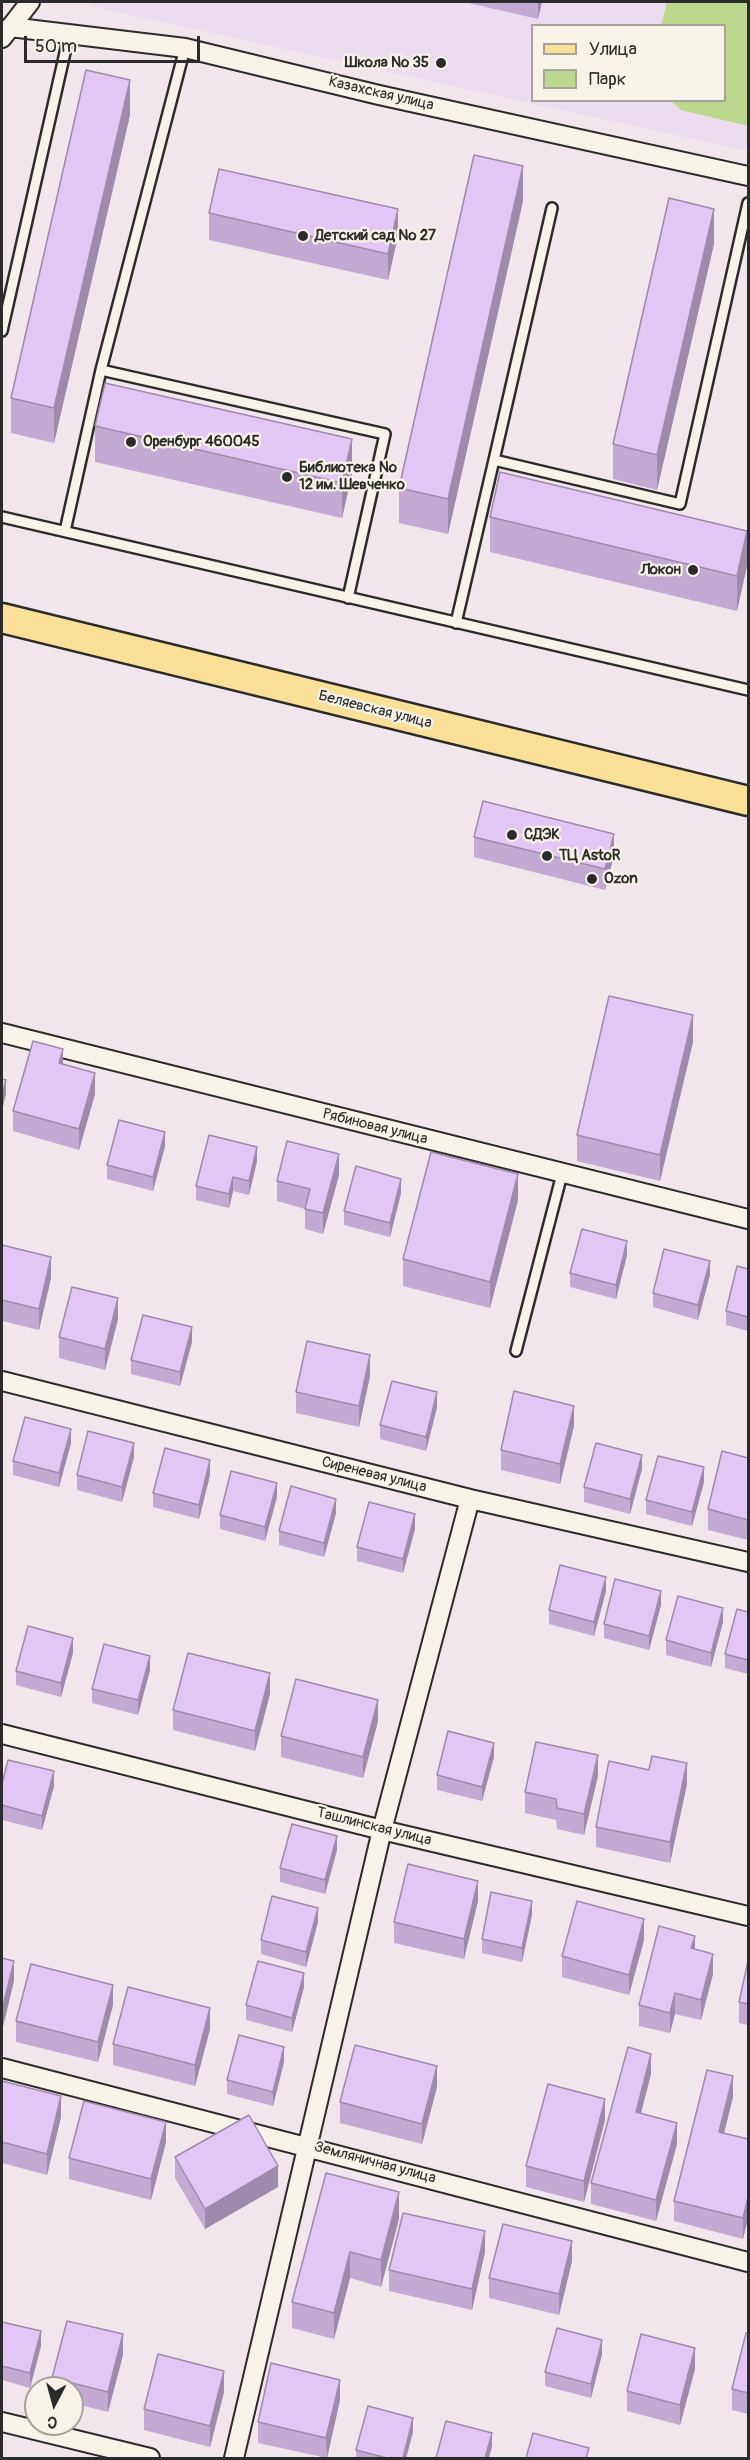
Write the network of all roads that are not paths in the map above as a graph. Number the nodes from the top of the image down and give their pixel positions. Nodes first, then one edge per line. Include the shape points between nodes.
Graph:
1 (30, 2) edge
2 (4, 29) edge
3 (69, 35) junction
4 (185, 48) junction
5 (748, 176) edge
6 (748, 203) edge
7 (552, 208) dead end
8 (2, 331) edge
9 (101, 370) junction
10 (494, 460) junction
11 (2, 517) edge
12 (65, 531) junction
13 (348, 598) junction
14 (2, 618) edge
15 (456, 623) junction
16 (748, 688) edge
17 (748, 801) edge
18 (2, 1033) edge
19 (562, 1174) junction
20 (748, 1219) edge
21 (516, 1351) dead end
22 (2, 1381) edge
23 (470, 1499) junction
24 (748, 1562) edge
25 (2, 1734) edge
26 (382, 1830) junction
27 (748, 1916) edge
28 (2, 2068) edge
29 (308, 2146) junction
30 (748, 2262) edge
31 (2, 2422) edge
32 (150, 2458) edge
33 (234, 2458) edge

1 - 2 street
2 - 3 street, Казахская улица
3 - 4 street, Казахская улица
3 - 8 lane
4 - 5 street, Казахская улица
4 - 9 lane
6 - 10 lane via 680,504
7 - 10 lane
9 - 12 lane
9 - 13 lane via 385,434
10 - 15 lane
11 - 12 lane
12 - 13 lane
13 - 15 lane
14 - 17 main road, Беляевская улица
15 - 16 lane
18 - 19 street, Рябиновая улица
19 - 20 street, Рябиновая улица
19 - 21 lane
22 - 23 street, Сиреневая улица
23 - 24 street, Сиреневая улица
23 - 26 street
25 - 26 street, Ташлинская улица
26 - 27 street, Ташлинская улица
26 - 29 street
28 - 29 street, Земляничная улица
29 - 30 street, Земляничная улица
29 - 33 street
31 - 32 street

